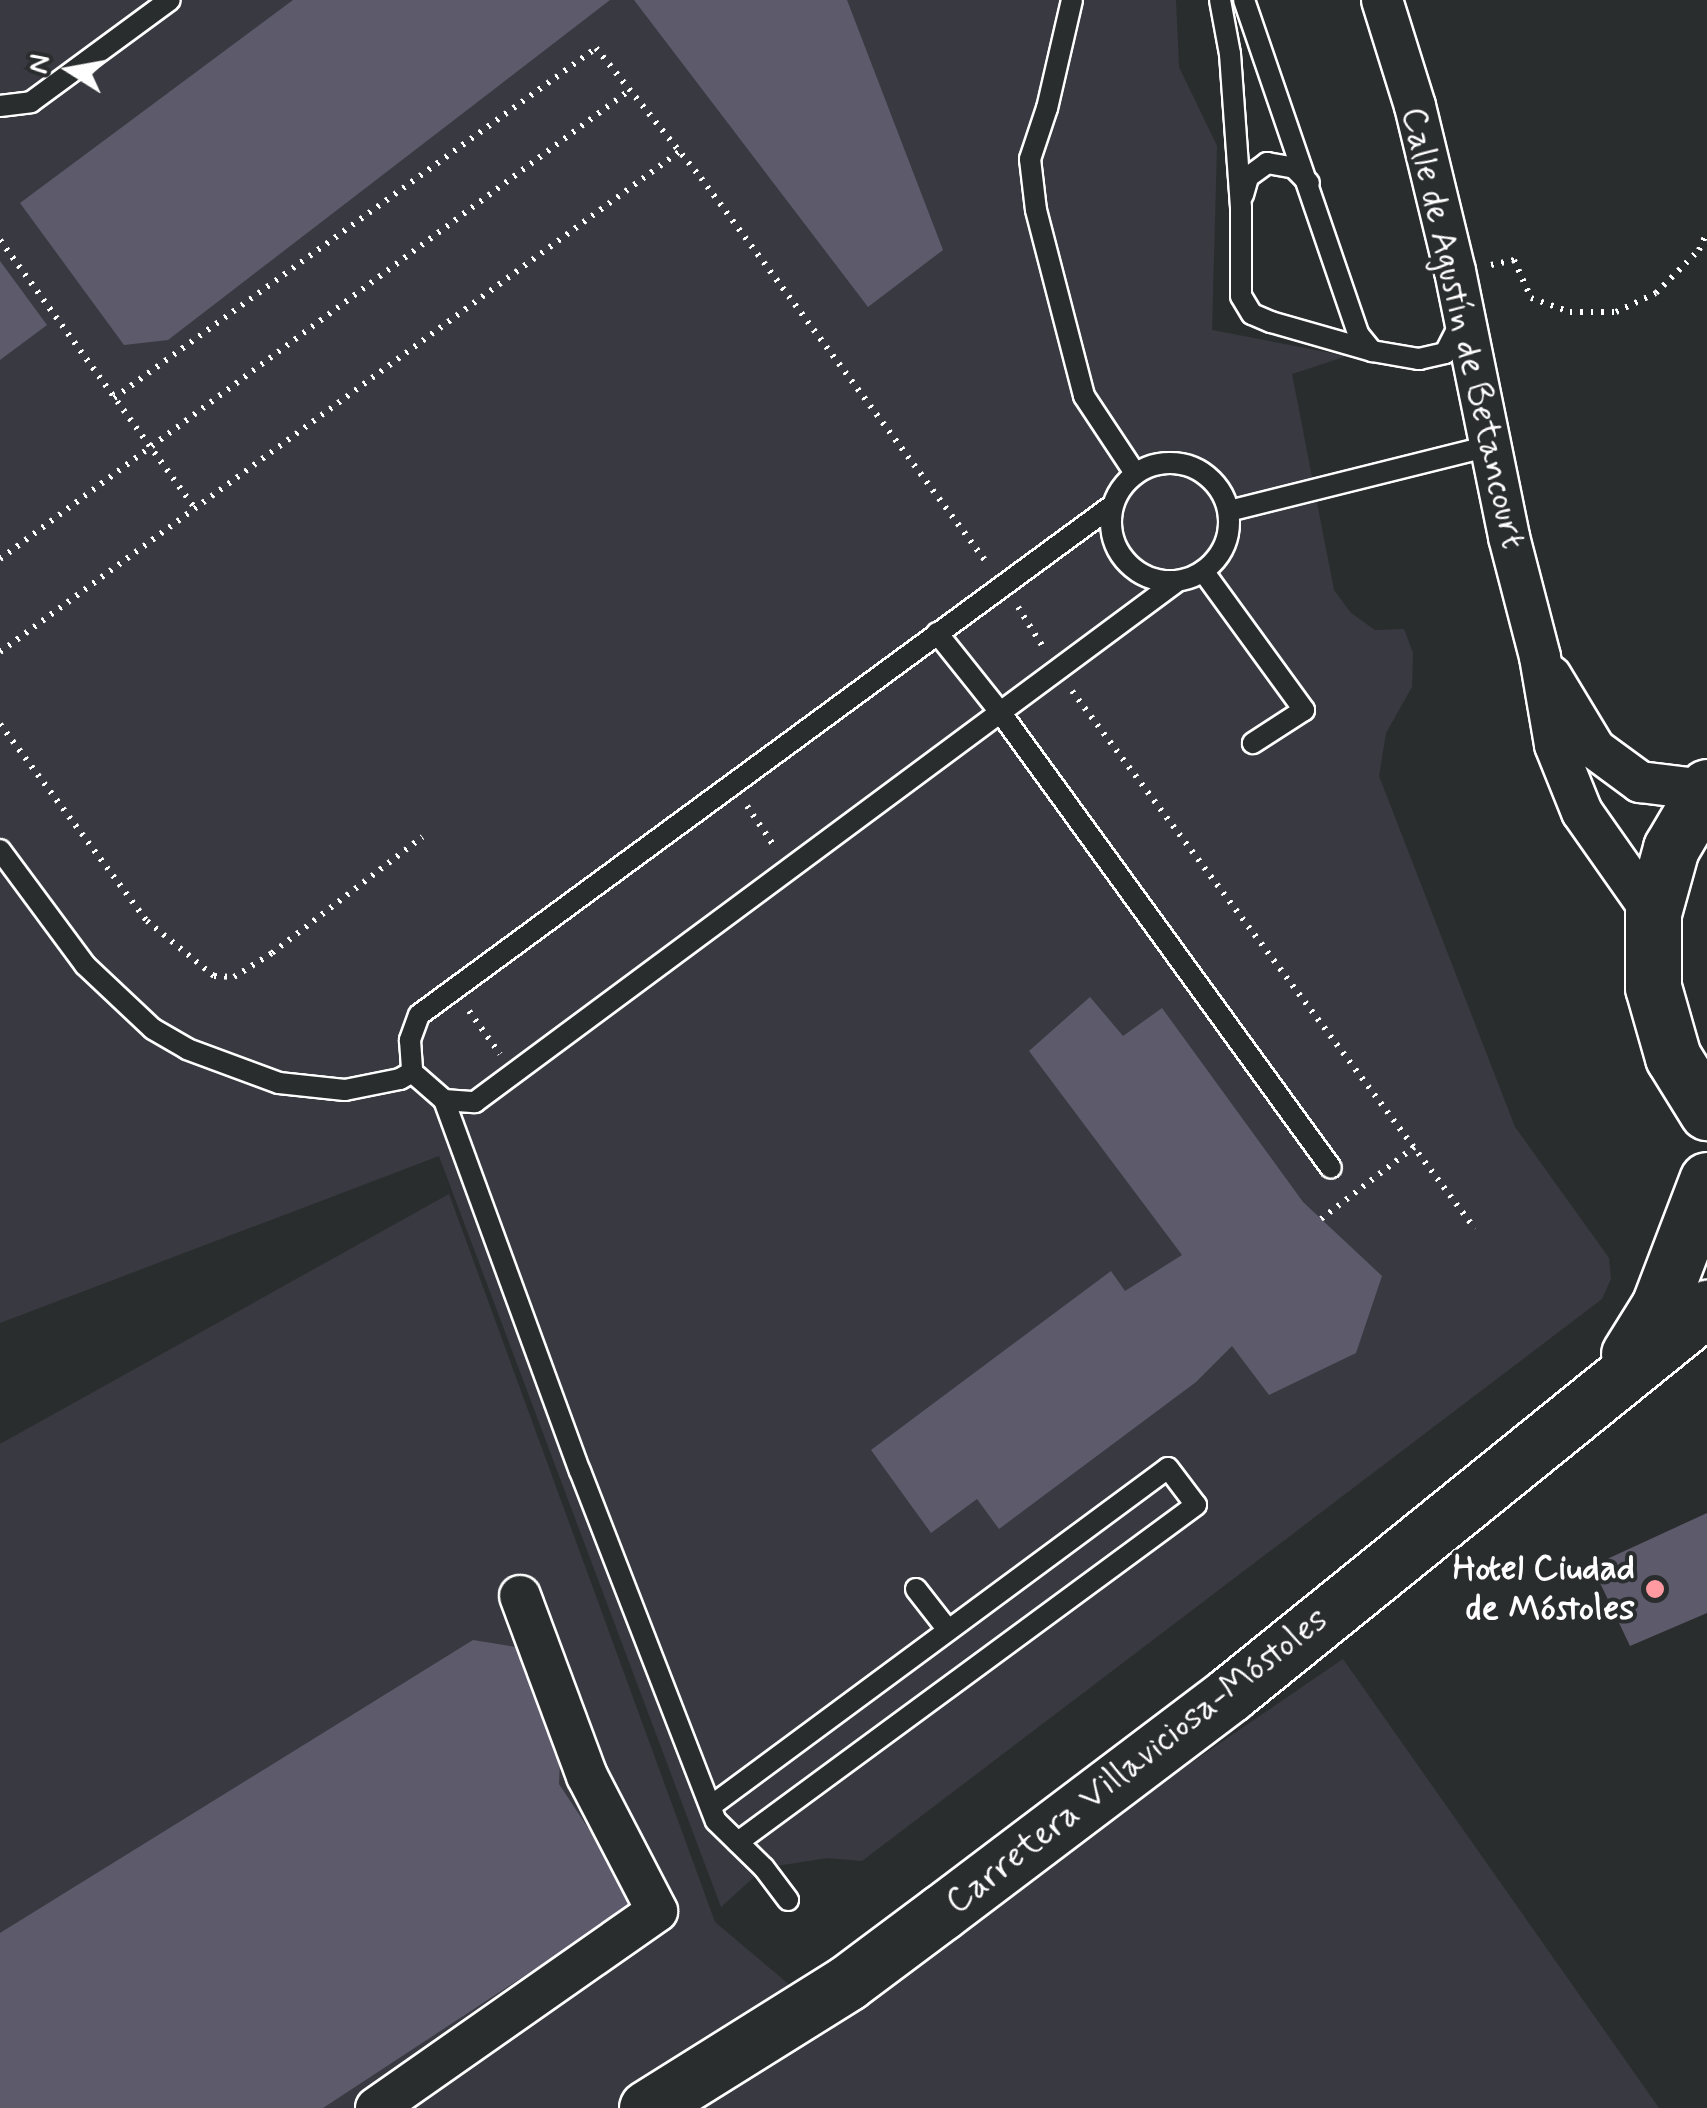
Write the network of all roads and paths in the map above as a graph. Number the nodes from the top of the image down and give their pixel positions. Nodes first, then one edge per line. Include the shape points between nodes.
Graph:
1 (170, 0) edge
2 (1072, 0) edge
3 (1220, 0) edge
4 (1244, 0) edge
5 (1382, 0) edge
6 (630, 90) junction
7 (0, 106) edge
8 (680, 152) junction
9 (1311, 184) junction
10 (1240, 202) junction
11 (1707, 232) edge
12 (0, 240) edge
13 (1459, 288) junction
14 (1372, 351) junction
15 (114, 398) junction
16 (1493, 445) junction
17 (148, 448) junction
18 (1135, 473) junction
19 (1113, 505) junction
20 (196, 508) junction
21 (1229, 511) junction
22 (0, 559) edge
23 (1203, 572) junction
24 (1176, 582) junction
25 (1004, 586) junction
26 (938, 634) junction
27 (0, 652) edge
28 (1540, 656) junction
29 (1057, 670) junction
30 (1000, 712) junction
31 (0, 724) edge
32 (1253, 744) dead end
33 (732, 784) junction
34 (1706, 788) edge
35 (422, 837) dead end
36 (0, 850) edge
37 (789, 868) junction
38 (1653, 913) junction
39 (454, 989) junction
40 (412, 1072) junction
41 (513, 1073) junction
42 (444, 1100) junction
43 (1707, 1112) edge
44 (1414, 1147) junction
45 (1331, 1168) dead end
46 (1707, 1180) edge
47 (1321, 1219) dead end
48 (1475, 1230) dead end
49 (1707, 1308) edge
50 (1608, 1386) junction
51 (916, 1589) dead end
52 (520, 1596) dead end
53 (948, 1630) junction
54 (711, 1806) junction
55 (738, 1842) junction
56 (788, 1900) dead end
57 (376, 2108) edge
58 (647, 2108) edge

1 - 7 lane via 31,102
2 - 18 lane via 1030,158 1036,210 1084,396
3 - 10 lane
4 - 9 lane
5 - 13 street, Calle de Agustín de Betancourt
6 - 8 path
6 - 15 path via 596,48
6 - 17 path
8 - 20 path
8 - 25 path
9 - 10 lane via 1294,168 1268,163 1248,177
9 - 14 lane via 1348,308
10 - 14 lane via 1241,296 1252,314
11 - 13 path via 1699,250 1656,293 1616,312 1570,312 1531,298 1514,260
12 - 15 path
13 - 14 lane via 1460,327 1444,353 1419,359
13 - 16 street, Calle de Agustín de Betancourt
15 - 17 path
16 - 21 lane
16 - 28 street, Calle de Agustín de Betancourt
17 - 20 path
17 - 22 path
18 - 19 lane
18 - 21 lane via 1154,464 1193,466 1223,492
19 - 24 lane via 1110,524 1124,560 1157,580
19 - 25 lane
20 - 27 path
21 - 23 lane via 1223,550
23 - 24 lane
23 - 32 lane via 1304,710
24 - 29 lane
25 - 26 lane
25 - 29 path
26 - 30 lane
26 - 33 lane
28 - 34 street, Calle de Agustín de Betancourt via 1595,748 1640,782
28 - 38 street, Calle de Agustín de Betancourt via 1555,745 1582,812
29 - 30 lane
29 - 44 path
30 - 37 lane
30 - 45 lane
31 - 35 path via 147,920 214,976 234,977 272,953
33 - 37 path
33 - 39 lane
34 - 38 main road via 1671,848
36 - 40 lane via 85,965 153,1029 186,1050 279,1083 345,1090
37 - 41 lane
38 - 43 main road via 1653,986 1673,1057
39 - 40 lane via 419,1015 410,1040
39 - 41 path
40 - 42 lane
41 - 42 lane via 475,1102
42 - 54 lane
44 - 47 path
44 - 48 path
46 - 50 main road via 1659,1306
49 - 50 main road, Carretera Villaviciosa-Móstoles
50 - 58 main road, Carretera Villaviciosa-Móstoles via 1230,1694 942,1912 847,1983
51 - 53 lane
52 - 57 street via 587,1776 657,1911
53 - 54 lane
53 - 55 lane via 1168,1468 1196,1505
54 - 55 lane
55 - 56 lane

